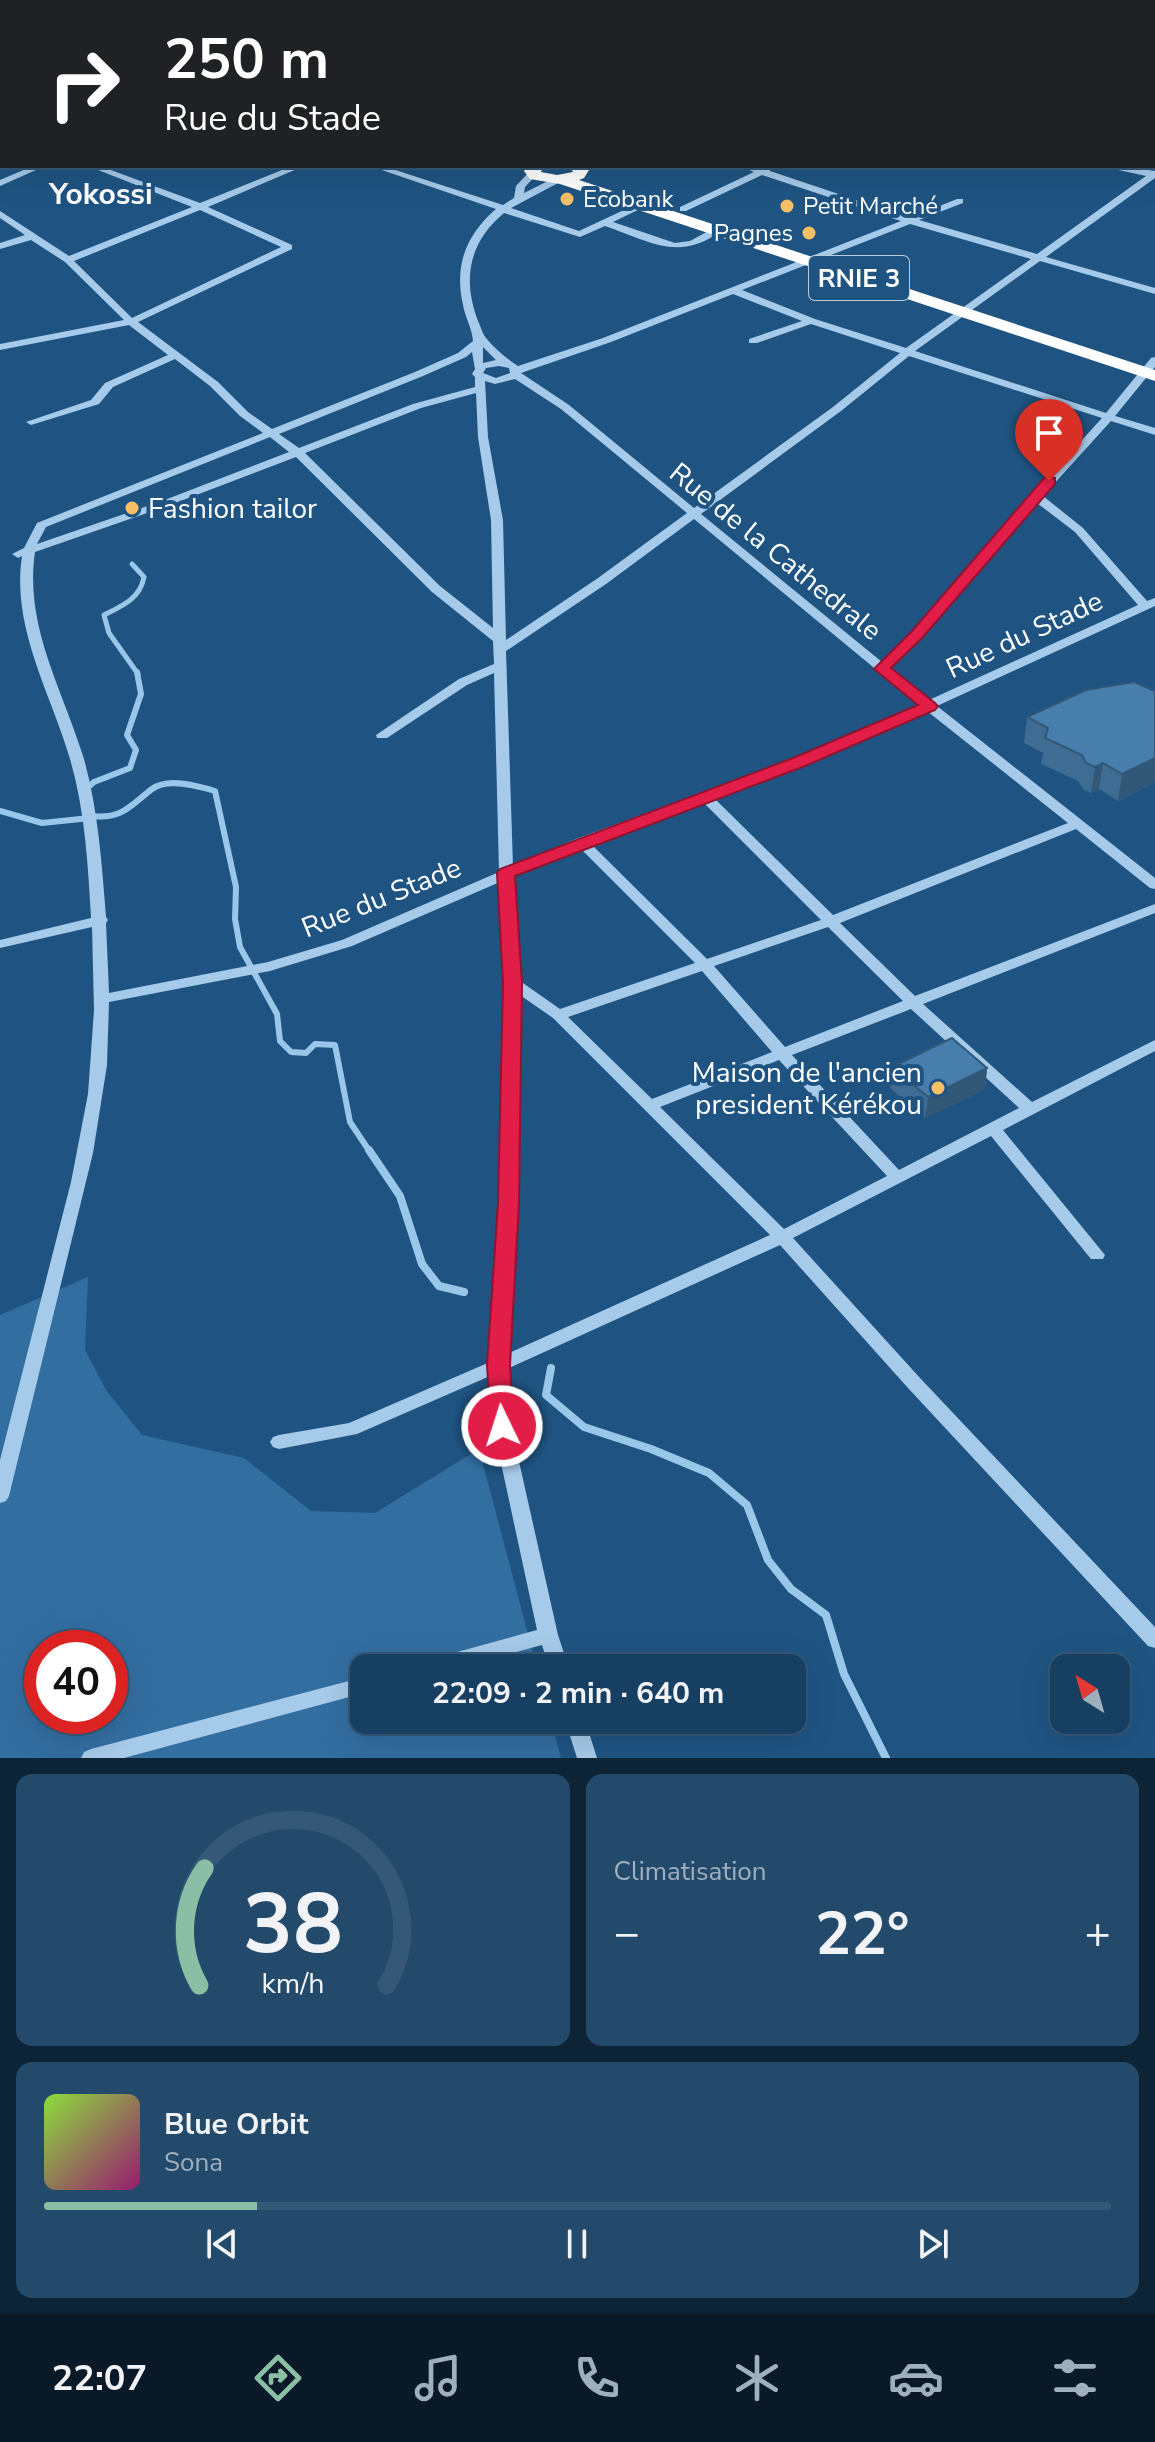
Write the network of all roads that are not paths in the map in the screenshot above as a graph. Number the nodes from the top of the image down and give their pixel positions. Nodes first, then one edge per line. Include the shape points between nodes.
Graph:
1 (36, 168) edge
2 (97, 168) edge
3 (295, 168) edge
4 (380, 168) edge
5 (580, 168) edge
6 (582, 168) edge
7 (750, 168) edge
8 (770, 168) edge
9 (1117, 168) edge
10 (530, 169) edge
11 (763, 172) junction
12 (1155, 174) edge
13 (561, 180) junction
14 (0, 183) edge
15 (518, 198) junction
16 (960, 201) dead end
17 (641, 205) junction
18 (201, 207) junction
19 (500, 209) junction
20 (683, 209) junction
21 (0, 214) edge
22 (911, 221) junction
23 (606, 223) junction
24 (717, 230) junction
25 (33, 236) junction
26 (0, 246) edge
27 (816, 258) junction
28 (1040, 258) junction
29 (68, 260) junction
30 (732, 290) junction
31 (1155, 291) edge
32 (970, 309) junction
33 (811, 321) junction
34 (131, 322) junction
35 (478, 339) junction
36 (753, 341) dead end
37 (0, 347) edge
38 (909, 351) junction
39 (176, 355) junction
40 (505, 363) junction
41 (1153, 366) edge
42 (517, 372) junction
43 (479, 378) junction
44 (1107, 419) junction
45 (31, 422) dead end
46 (1155, 432) edge
47 (273, 434) junction
48 (297, 452) junction
49 (1036, 496) junction
50 (693, 514) junction
51 (18, 554) junction
52 (12, 590) dead end
53 (1150, 604) edge
54 (14, 615) dead end
55 (500, 644) junction
56 (499, 666) junction
57 (882, 669) junction
58 (929, 706) junction
59 (382, 735) dead end
60 (705, 797) junction
61 (1077, 824) junction
62 (581, 842) junction
63 (506, 873) junction
64 (1155, 885) edge
65 (1155, 908) edge
66 (101, 920) junction
67 (831, 921) junction
68 (0, 944) edge
69 (704, 964) junction
70 (513, 983) junction
71 (101, 999) junction
72 (913, 1003) junction
73 (558, 1015) junction
74 (1155, 1045) edge
75 (783, 1055) junction
76 (651, 1105) junction
77 (1030, 1109) junction
78 (993, 1128) junction
79 (897, 1177) junction
80 (782, 1237) junction
81 (1097, 1255) dead end
82 (498, 1365) junction
83 (279, 1442) dead end
84 (0, 1496) edge
85 (548, 1635) junction
86 (1155, 1640) edge
87 (481, 1654) edge
88 (554, 1654) edge
89 (350, 1689) edge
90 (579, 1734) edge
91 (91, 1758) edge
92 (587, 1758) edge

1 - 14 street
2 - 18 street
3 - 18 street
4 - 19 street
5 - 13 highway, RNIE 3 via 579,175
6 - 20 highway, RNIE 3
7 - 11 street
8 - 11 street
9 - 12 street
10 - 13 highway, RNIE 3
10 - 15 street
11 - 20 street
11 - 22 street
12 - 28 street
13 - 15 street
13 - 17 highway, RNIE 3
15 - 19 street
16 - 22 street
17 - 23 street
17 - 24 highway, RNIE 3
18 - 29 street
18 - 34 street via 289,247
19 - 23 street via 580,234
19 - 35 street via 478,231 468,253 467,305
20 - 27 highway, RNIE 3
21 - 25 street
22 - 27 street
22 - 28 street
23 - 24 street via 674,246 692,244
24 - 27 highway, RNIE 3
25 - 26 street
25 - 29 street
27 - 30 street
27 - 32 highway, RNIE 3
28 - 31 street
28 - 32 street
29 - 34 street
30 - 33 street
30 - 42 street
32 - 38 street
32 - 41 highway, RNIE 3
33 - 36 street
33 - 38 street
34 - 37 street
34 - 39 street
35 - 40 street, Rue de la Cathedrale
35 - 43 street
35 - 47 street via 450,361
38 - 44 street
38 - 50 street
39 - 45 street via 109,385 95,402
39 - 47 street
40 - 42 street, Rue de la Cathedrale
40 - 43 street via 487,364
41 - 44 street
42 - 43 street via 495,381
42 - 50 street, Rue de la Cathedrale
43 - 48 street
43 - 55 street via 497,520
44 - 46 street
44 - 49 street
47 - 48 street
47 - 51 street via 41,525 24,539
48 - 51 street
48 - 55 street via 436,589
49 - 53 street via 1079,530
49 - 57 street
50 - 55 street
50 - 57 street, Rue de la Cathedrale
51 - 52 street
53 - 58 street, Rue du Stade
54 - 66 street via 85,785
55 - 56 street
56 - 59 street via 463,682
56 - 63 street
57 - 58 street, Rue de la Cathedrale
58 - 60 street, Rue du Stade
58 - 61 street, Rue de la Cathedrale
60 - 62 street, Rue du Stade
60 - 67 street
61 - 64 street, Rue de la Cathedrale
61 - 67 street
62 - 63 street, Rue du Stade
62 - 69 street
63 - 70 street
63 - 71 street, Rue du Stade via 347,943 247,971
65 - 72 street
66 - 68 street
66 - 71 street
67 - 69 street
67 - 72 street
69 - 73 street
69 - 75 street
70 - 73 street
70 - 82 street via 509,1203
71 - 84 street via 101,1039 82,1175
72 - 75 street
72 - 77 street
73 - 76 street
74 - 77 street
75 - 76 street
75 - 79 street
76 - 80 street
77 - 78 street
78 - 79 street
78 - 81 street
79 - 80 street
80 - 82 street
80 - 86 street
82 - 83 street via 351,1429
82 - 85 street via 502,1426
85 - 87 street
85 - 88 street
89 - 91 street
90 - 92 street

